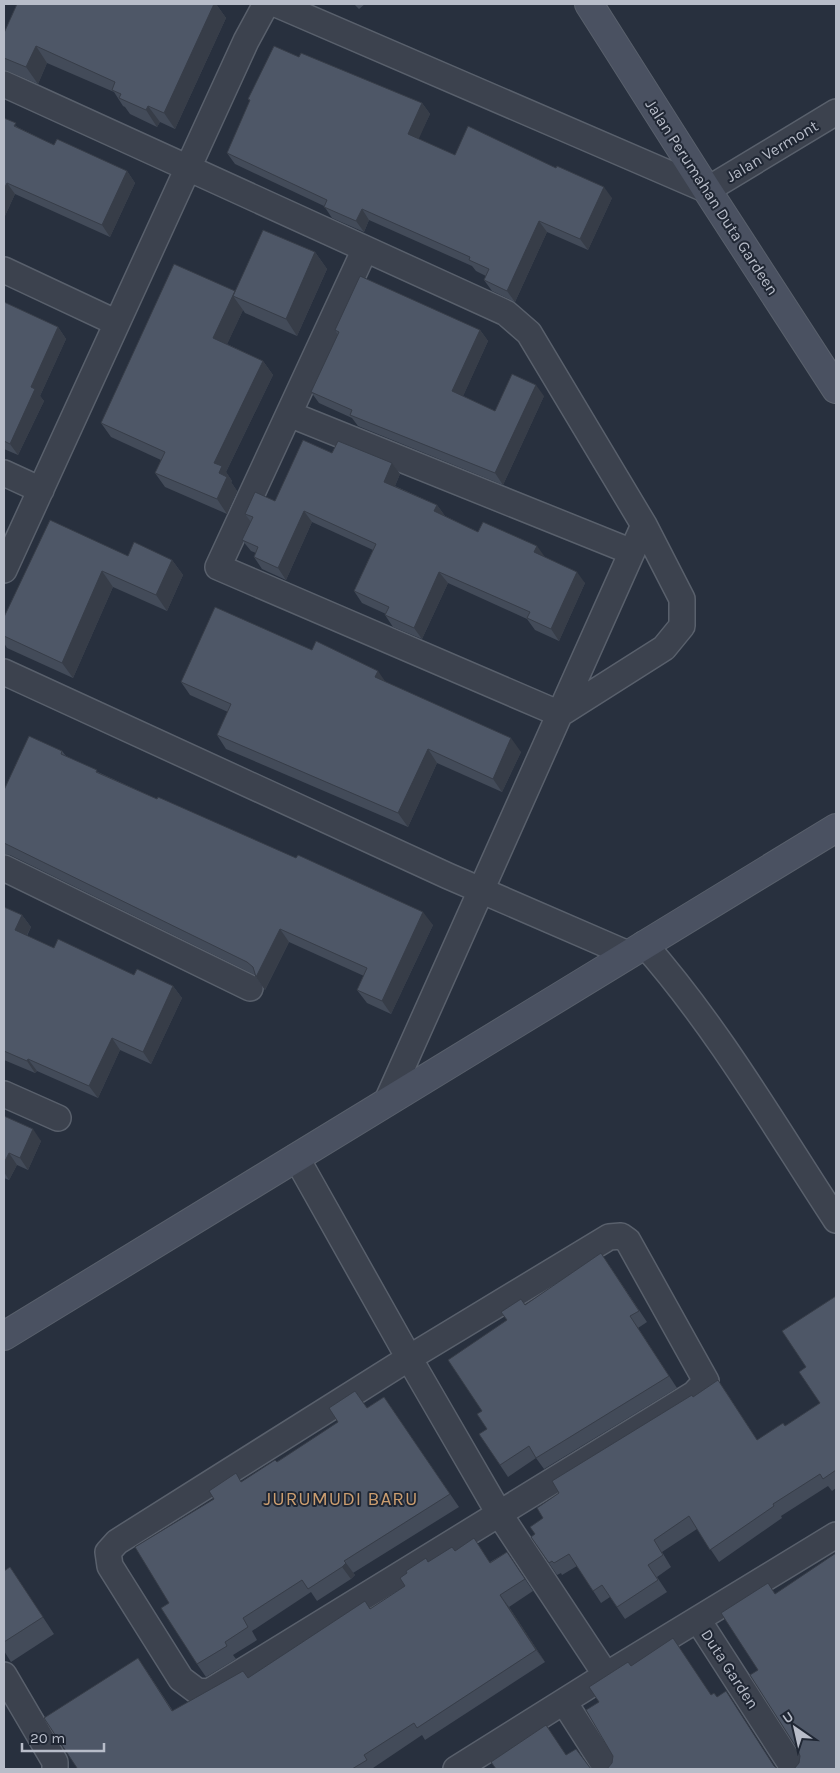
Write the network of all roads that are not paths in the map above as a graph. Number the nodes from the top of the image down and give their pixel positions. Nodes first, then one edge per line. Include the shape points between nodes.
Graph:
1 (266, 4) edge
2 (276, 4) edge
3 (590, 4) edge
4 (4, 84) edge
5 (836, 112) edge
6 (188, 167) junction
7 (707, 190) junction
8 (365, 249) junction
9 (4, 270) edge
10 (116, 323) junction
11 (836, 389) edge
12 (289, 414) junction
13 (4, 474) edge
14 (41, 490) junction
15 (644, 524) junction
16 (632, 552) junction
17 (4, 570) edge
18 (4, 672) edge
19 (560, 714) junction
20 (836, 828) edge
21 (4, 868) edge
22 (481, 890) junction
23 (636, 949) junction
24 (250, 988) dead end
25 (4, 1094) edge
26 (387, 1101) junction
27 (58, 1118) dead end
28 (296, 1157) junction
29 (836, 1220) edge
30 (4, 1336) edge
31 (409, 1358) junction
32 (500, 1515) junction
33 (836, 1535) edge
34 (698, 1620) junction
35 (4, 1675) edge
36 (606, 1675) junction
37 (564, 1702) junction
38 (54, 1769) edge
39 (456, 1769) edge
40 (606, 1769) edge
41 (794, 1769) edge

1 - 6 street
2 - 7 street
3 - 7 street, Jalan Perumahan Duta Gardeen
4 - 6 street
5 - 7 street, Jalan Vermont
6 - 8 street
6 - 10 street
7 - 11 street, Jalan Perumahan Duta Gardeen
8 - 12 street
8 - 15 street via 506,313 529,333
9 - 10 street
10 - 14 street
12 - 16 street
12 - 19 street via 218,567
13 - 14 street
14 - 17 street
15 - 16 street
15 - 19 street via 682,599 682,626 664,648
16 - 19 street
18 - 22 street
19 - 22 street
20 - 23 street
21 - 24 street
22 - 23 street
22 - 26 street
23 - 26 street
23 - 29 street via 666,968 712,1031
25 - 27 street
26 - 28 street
28 - 30 street
28 - 31 street
31 - 32 street
31 - 32 street via 609,1237 621,1236 628,1241 706,1381 694,1394
31 - 32 street via 117,1542 108,1552 110,1566 181,1679 197,1690 209,1692
32 - 36 street
33 - 34 street
34 - 36 street
34 - 41 street, Duta Garden
35 - 38 street via 55,1762
36 - 37 street
37 - 39 street
37 - 40 street

